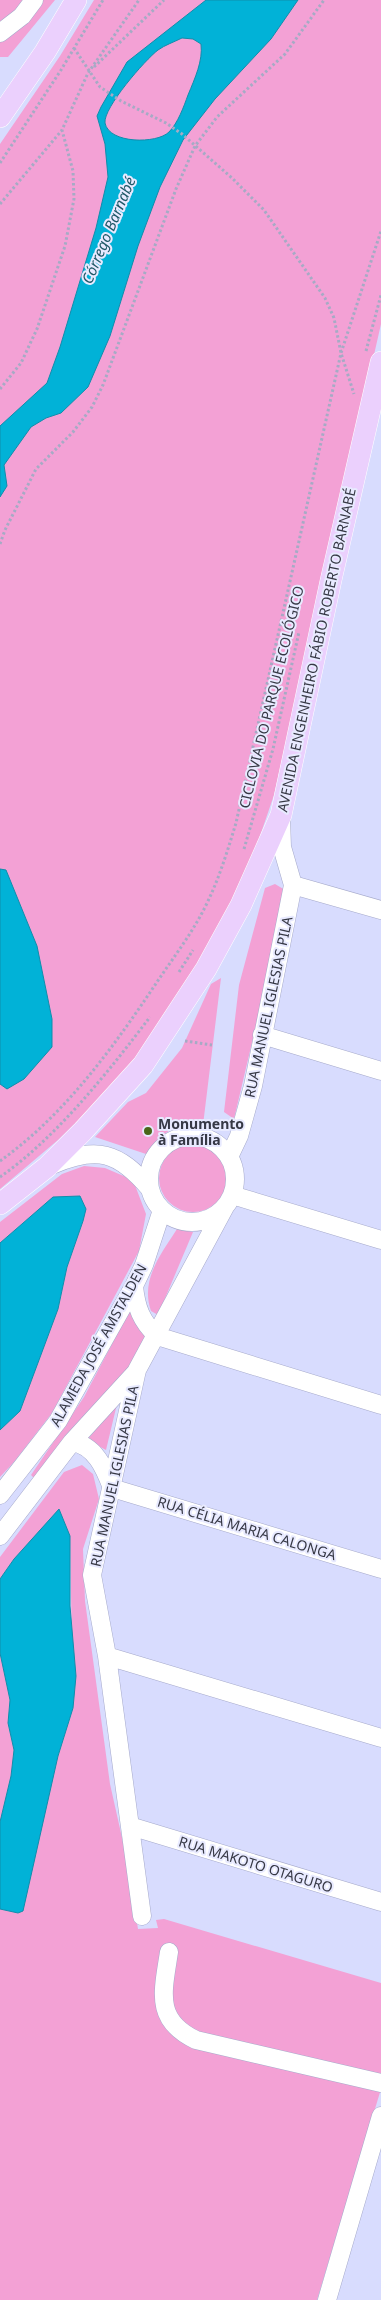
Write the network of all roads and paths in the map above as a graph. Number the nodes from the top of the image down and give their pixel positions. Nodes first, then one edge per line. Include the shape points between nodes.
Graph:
1 (34, 0) edge
2 (76, 0) edge
3 (103, 0) edge
4 (139, 0) edge
5 (164, 0) edge
6 (324, 0) edge
7 (0, 33) edge
8 (74, 48) junction
9 (88, 73) junction
10 (6, 94) edge
11 (0, 117) edge
12 (62, 130) junction
13 (196, 146) junction
14 (0, 163) edge
15 (0, 204) edge
16 (381, 230) edge
17 (381, 295) edge
18 (341, 353) junction
19 (372, 360) edge
20 (356, 386) dead end
21 (0, 389) edge
22 (354, 395) junction
23 (368, 416) junction
24 (0, 544) edge
25 (300, 629) dead end
26 (281, 815) junction
27 (243, 852) dead end
28 (294, 885) junction
29 (381, 910) edge
30 (197, 944) dead end
31 (176, 977) dead end
32 (155, 1010) dead end
33 (262, 1035) junction
34 (185, 1041) dead end
35 (212, 1045) dead end
36 (381, 1071) edge
37 (229, 1157) junction
38 (0, 1161) edge
39 (47, 1167) junction
40 (0, 1176) edge
41 (150, 1189) junction
42 (229, 1200) junction
43 (0, 1204) edge
44 (162, 1210) junction
45 (381, 1240) edge
46 (134, 1286) junction
47 (157, 1336) junction
48 (137, 1370) junction
49 (381, 1405) edge
50 (72, 1442) junction
51 (112, 1488) junction
52 (0, 1495) edge
53 (0, 1536) edge
54 (381, 1569) edge
55 (108, 1656) junction
56 (381, 1738) edge
57 (130, 1826) junction
58 (381, 1902) edge
59 (142, 1916) dead end
60 (169, 1952) dead end
61 (381, 2083) edge
62 (381, 2116) edge
63 (327, 2300) edge

1 - 7 street via 22,16
2 - 10 main road via 45,52
3 - 8 path
4 - 9 path
5 - 9 path
6 - 13 path via 285,54 217,117
8 - 9 path
8 - 14 path
9 - 12 path
9 - 13 path via 100,87 166,123
10 - 11 main road
12 - 15 path
12 - 21 path via 74,171 74,199 66,246 37,329 21,363
13 - 18 path via 264,210 326,298
13 - 24 path via 176,189 103,385 92,407 73,432 36,469
16 - 18 path
17 - 19 path
18 - 22 path
18 - 38 path via 236,823 208,902 124,1031 74,1093 19,1147
19 - 23 main road, AVENIDA ENGENHEIRO FÁBIO ROBERTO BARNABÉ
20 - 22 path
22 - 23 path
23 - 26 main road, AVENIDA ENGENHEIRO FÁBIO ROBERTO BARNABÉ
25 - 27 path, CICLOVIA DO PARQUE ECOLÓGICO via 273,749
26 - 28 street via 282,847
26 - 39 main road, AVENIDA ENGENHEIRO FÁBIO ROBERTO BARNABÉ via 241,905 168,1030 143,1065
28 - 29 street
28 - 33 street, RUA MANUEL IGLESIAS PILA
30 - 31 path
32 - 40 path via 64,1120
33 - 36 street
33 - 37 street, RUA MANUEL IGLESIAS PILA via 253,1086 239,1136
34 - 35 path
37 - 41 street via 215,1143 197,1136 178,1138 161,1148 151,1165
37 - 42 street via 235,1182
39 - 41 street via 74,1155 101,1154 125,1163
39 - 43 main road, AVENIDA ENGENHEIRO FÁBIO ROBERTO BARNABÉ
41 - 44 street
42 - 44 street via 208,1219 192,1222 176,1219
42 - 45 street
42 - 47 street, RUA MANUEL IGLESIAS PILA
44 - 46 street, ALAMEDA JOSÉ AMSTALDEN
46 - 47 street via 135,1304 140,1315
46 - 52 street, ALAMEDA JOSÉ AMSTALDEN via 58,1421
47 - 48 street, RUA MANUEL IGLESIAS PILA
47 - 49 street
48 - 50 street, ALAMEDA JOSÉ AMSTALDEN
48 - 51 street, RUA MANUEL IGLESIAS PILA
50 - 51 street via 81,1443 104,1467
50 - 53 street, ALAMEDA JOSÉ AMSTALDEN
51 - 54 street, RUA CÉLIA MARIA CALONGA
51 - 55 street, RUA MANUEL IGLESIAS PILA via 92,1575
55 - 56 street
55 - 57 street, RUA MANUEL IGLESIAS PILA
57 - 58 street, RUA MAKOTO OTAGURO
57 - 59 street, RUA MANUEL IGLESIAS PILA
60 - 61 street via 164,2008 182,2033 196,2040
62 - 63 street

